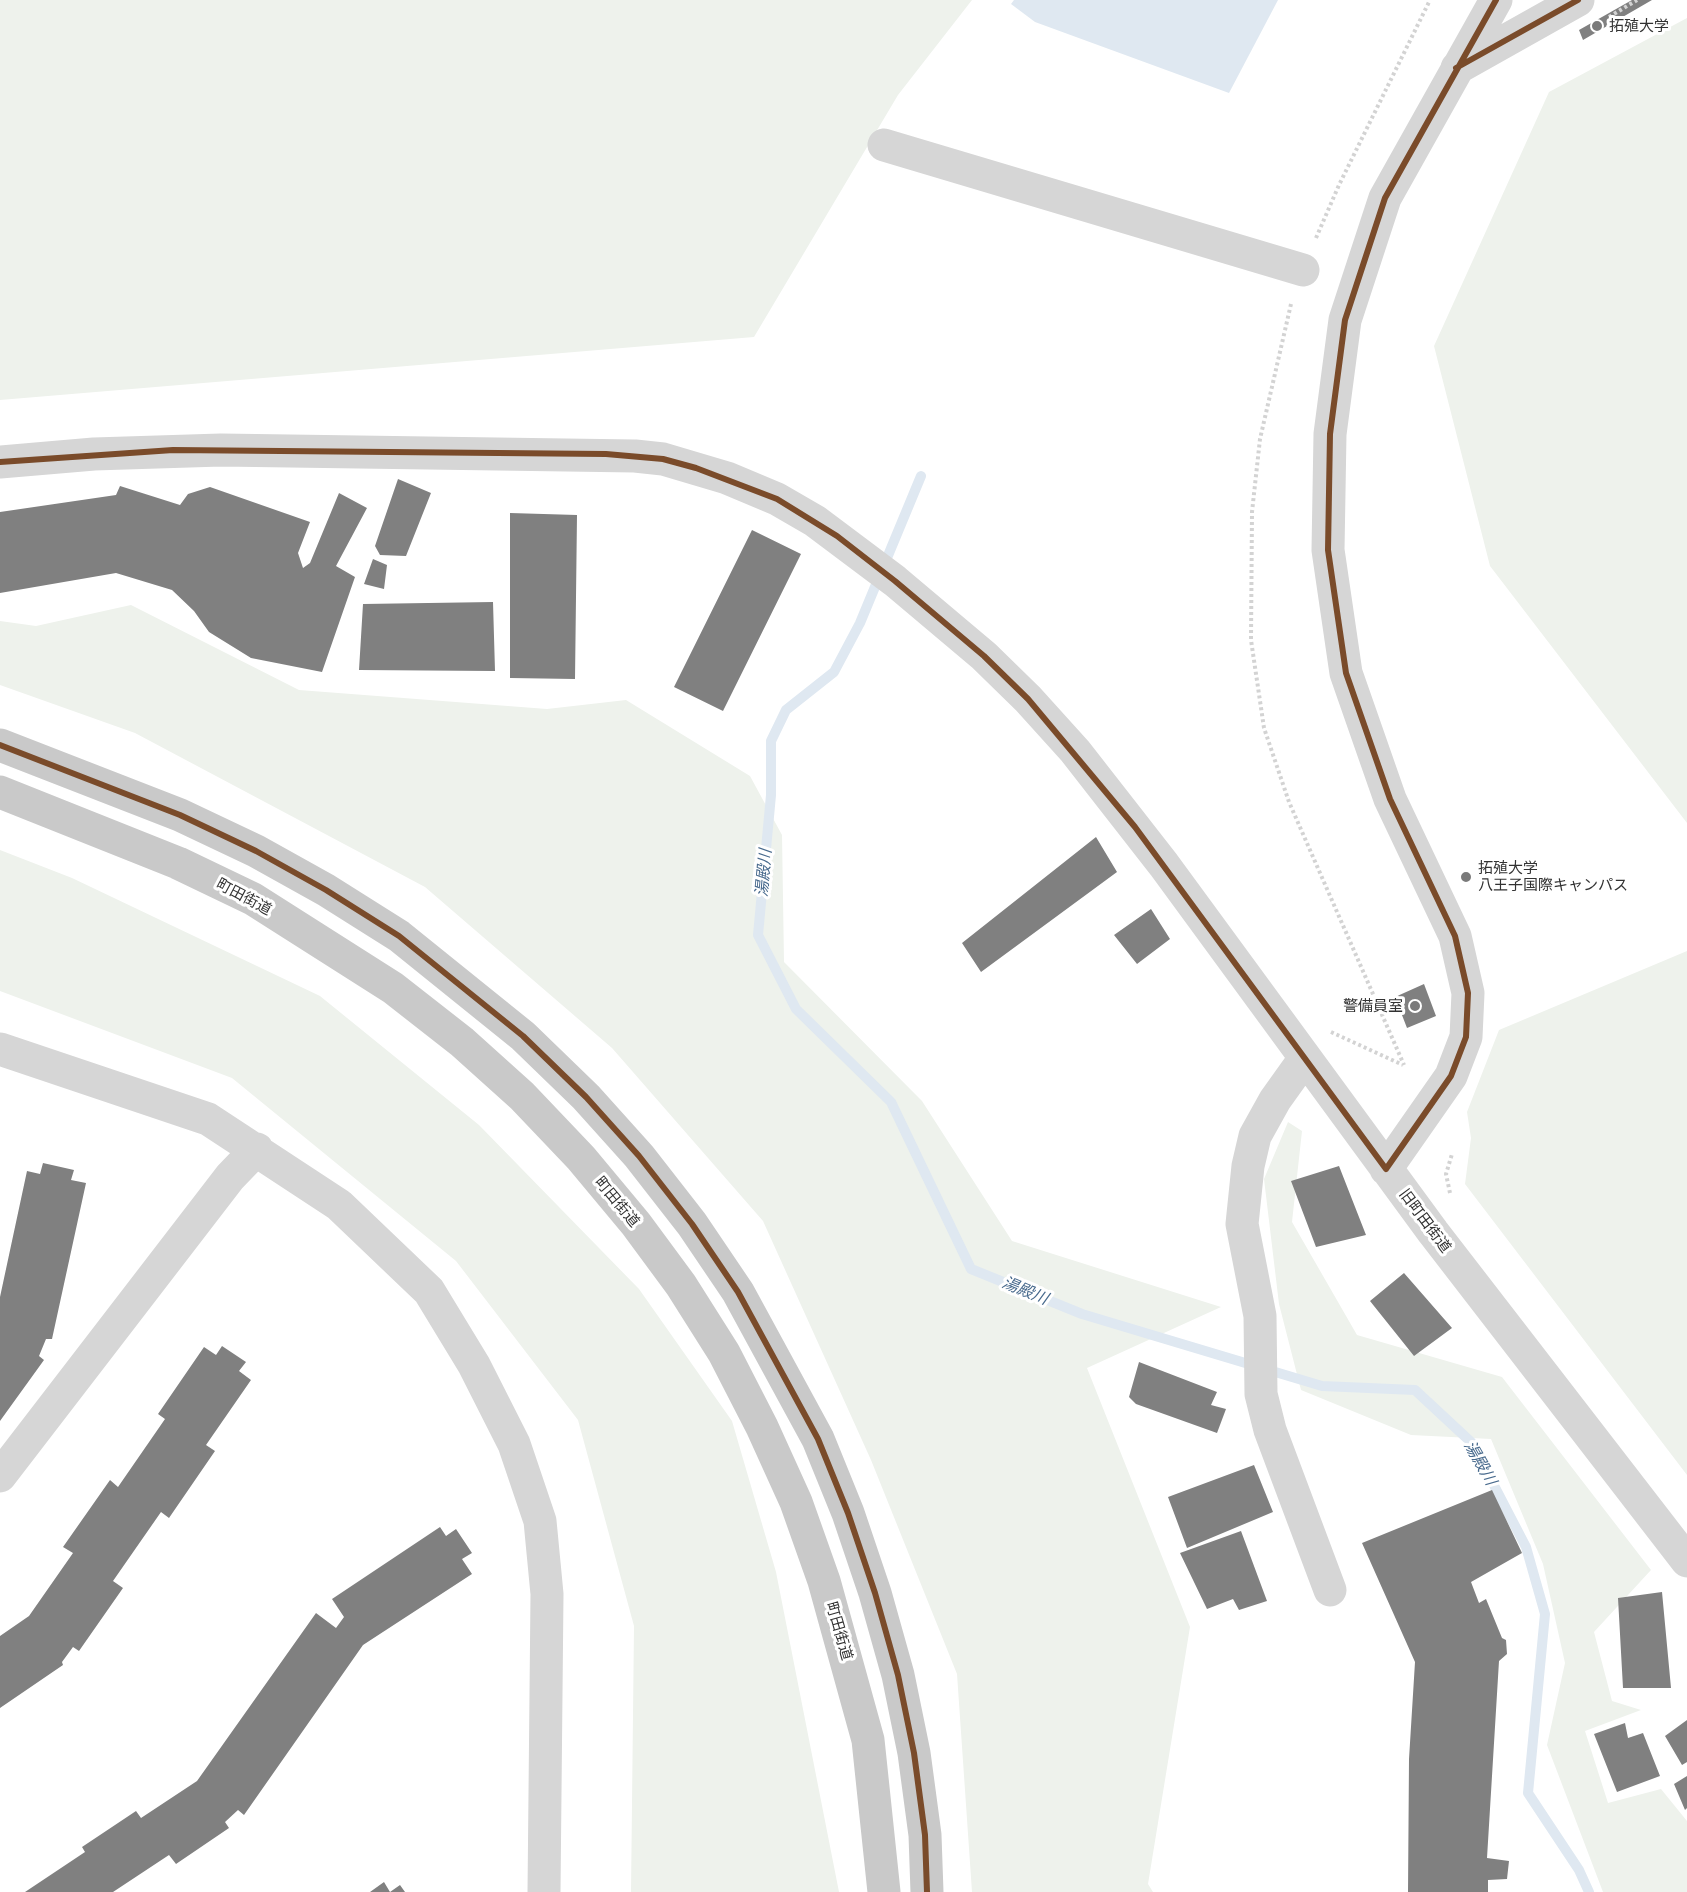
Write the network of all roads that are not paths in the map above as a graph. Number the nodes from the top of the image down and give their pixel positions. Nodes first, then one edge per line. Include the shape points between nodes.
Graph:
1 (1496, 0) edge
2 (1578, 0) edge
3 (1456, 68) junction
4 (884, 146) dead end
5 (1303, 270) road end
6 (0, 462) edge
7 (0, 745) edge
8 (0, 792) edge
9 (0, 1049) edge
10 (1305, 1058) junction
11 (257, 1149) junction
12 (1386, 1169) junction
13 (0, 1476) edge
14 (1687, 1561) edge
15 (1330, 1590) dead end
16 (544, 1892) edge
17 (884, 1892) edge
18 (927, 1892) edge

1 - 3 street
2 - 3 street
3 - 12 street via 1385,198 1345,320 1330,434 1328,550 1346,673 1390,799 1455,936 1468,993 1466,1036 1451,1076
4 - 5 street
6 - 10 street, 旧町田街道 via 221,450 635,456 696,468 753,488 793,507 837,536 984,656 1028,699 1075,751 1164,865
7 - 18 main road via 180,815 256,851 399,936 523,1036 639,1156 738,1292 818,1439 848,1513 898,1675 925,1835
8 - 17 main road, 町田街道 via 178,863 253,899 393,988 522,1096 636,1224 724,1353 796,1502 824,1581 868,1740
9 - 11 street via 208,1119
10 - 12 street, 旧町田街道
10 - 15 street via 1255,1136 1242,1224 1260,1316 1261,1394 1270,1430
11 - 13 street via 230,1176
11 - 16 street via 339,1205 429,1291 474,1365 514,1443 540,1521 547,1594
12 - 14 street, 旧町田街道

